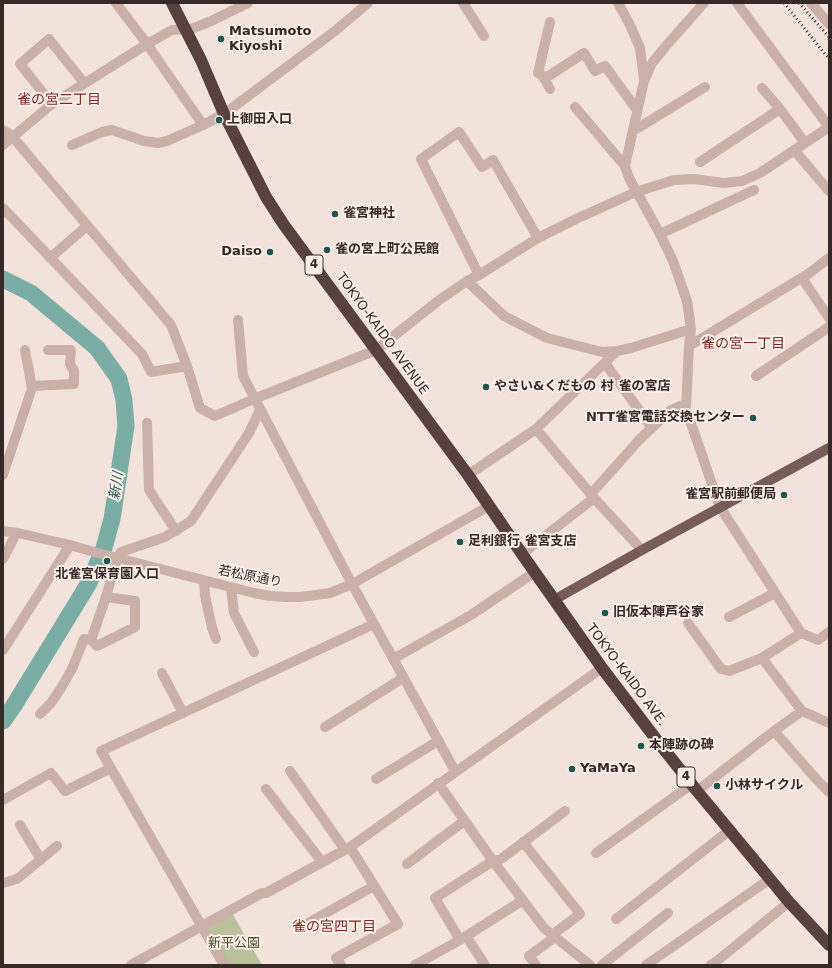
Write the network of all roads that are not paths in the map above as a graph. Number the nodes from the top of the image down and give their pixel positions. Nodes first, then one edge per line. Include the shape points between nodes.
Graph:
1 (116, 3) edge
2 (172, 3) edge
3 (248, 3) edge
4 (368, 3) edge
5 (463, 3) edge
6 (704, 3) edge
7 (737, 3) edge
8 (811, 3) edge
9 (620, 4) edge
10 (550, 22) dead end
11 (829, 24) edge
12 (186, 29) junction
13 (484, 36) dead end
14 (147, 44) junction
15 (544, 79) junction
16 (644, 81) junction
17 (84, 83) junction
18 (705, 88) dead end
19 (762, 88) dead end
20 (550, 89) dead end
21 (52, 104) junction
22 (575, 107) dead end
23 (637, 110) junction
24 (780, 110) junction
25 (224, 114) junction
26 (203, 125) junction
27 (3, 130) edge
28 (633, 131) junction
29 (826, 135) edge
30 (12, 136) junction
31 (805, 143) junction
32 (3, 145) edge
33 (72, 145) dead end
34 (794, 150) junction
35 (700, 162) dead end
36 (625, 166) junction
37 (754, 190) dead end
38 (829, 191) edge
39 (636, 192) junction
40 (3, 208) edge
41 (87, 226) junction
42 (660, 234) junction
43 (538, 238) junction
44 (50, 258) junction
45 (829, 258) edge
46 (479, 275) junction
47 (802, 278) junction
48 (466, 281) junction
49 (829, 318) edge
50 (238, 320) dead end
51 (829, 327) edge
52 (691, 329) junction
53 (688, 346) junction
54 (25, 350) dead end
55 (48, 350) dead end
56 (376, 350) junction
57 (617, 351) junction
58 (605, 363) junction
59 (187, 366) junction
60 (756, 376) dead end
61 (31, 386) junction
62 (254, 399) junction
63 (686, 404) junction
64 (260, 410) junction
65 (147, 423) dead end
66 (652, 428) junction
67 (536, 429) junction
68 (829, 448) edge
69 (3, 475) edge
70 (468, 475) junction
71 (593, 496) junction
72 (489, 506) junction
73 (720, 507) junction
74 (3, 531) edge
75 (176, 531) junction
76 (16, 533) junction
77 (70, 546) junction
78 (642, 550) junction
79 (522, 554) junction
80 (117, 558) junction
81 (3, 559) edge
82 (535, 572) junction
83 (204, 581) junction
84 (352, 584) junction
85 (231, 588) junction
86 (775, 593) junction
87 (106, 597) junction
88 (554, 600) junction
89 (729, 617) dead end
90 (688, 623) dead end
91 (374, 624) junction
92 (829, 632) edge
93 (801, 633) junction
94 (216, 639) dead end
95 (91, 640) junction
96 (3, 650) edge
97 (254, 652) dead end
98 (762, 658) junction
99 (393, 659) junction
100 (602, 668) junction
101 (162, 674) dead end
102 (403, 678) junction
103 (802, 712) junction
104 (183, 713) junction
105 (40, 714) dead end
106 (829, 723) edge
107 (325, 727) dead end
108 (774, 731) junction
109 (438, 741) junction
110 (110, 768) junction
111 (290, 771) dead end
112 (455, 771) junction
113 (376, 779) dead end
114 (438, 783) junction
115 (695, 788) junction
116 (266, 789) dead end
117 (829, 792) edge
118 (3, 800) edge
119 (565, 811) dead end
120 (464, 821) junction
121 (20, 824) dead end
122 (730, 830) junction
123 (524, 842) junction
124 (57, 846) dead end
125 (347, 848) junction
126 (596, 853) dead end
127 (41, 860) junction
128 (493, 861) junction
129 (322, 862) junction
130 (407, 864) dead end
131 (770, 879) junction
132 (3, 883) edge
133 (374, 886) junction
134 (523, 900) junction
135 (789, 902) junction
136 (668, 913) dead end
137 (616, 919) dead end
138 (202, 926) junction
139 (301, 927) dead end
140 (553, 936) junction
141 (463, 938) junction
142 (829, 945) edge
143 (419, 964) edge
144 (131, 965) edge
145 (224, 965) edge
146 (340, 965) edge
147 (485, 965) edge
148 (536, 965) edge
149 (590, 965) edge
150 (602, 965) edge
151 (646, 965) edge
152 (711, 965) edge

1 - 14 street
2 - 12 highway, TOKYO-KAIDO AVENUE / 4
3 - 12 street via 209,22
4 - 25 street via 335,31
5 - 13 street
6 - 16 street via 652,63
7 - 29 street via 829,127
8 - 11 street
9 - 16 street via 640,48
10 - 15 street via 538,73
12 - 14 street via 172,30
12 - 25 highway, TOKYO-KAIDO AVENUE / 4
14 - 17 street
14 - 26 street
15 - 20 street
15 - 23 street via 584,53 595,71 605,66
16 - 23 street
17 - 21 street
17 - 21 street via 49,38 20,64
18 - 28 street
19 - 24 street
21 - 30 street
22 - 36 street
23 - 28 street
24 - 31 street
24 - 35 street
25 - 26 street
25 - 56 highway, TOKYO-KAIDO AVENUE / 4 via 266,198
26 - 33 street via 158,143 112,130
27 - 30 street
28 - 36 street
29 - 31 street
30 - 32 street
30 - 41 street
31 - 34 street
34 - 38 street
34 - 39 street via 760,173 742,181 724,183 694,179 674,180
36 - 39 street
37 - 42 street
39 - 42 street
39 - 43 street
40 - 44 street
41 - 44 street
41 - 59 street via 171,325
42 - 52 street via 687,301
43 - 46 street
43 - 46 street via 493,160 482,168 459,132 421,159
44 - 59 street via 142,354 152,372
45 - 47 street
46 - 48 street
47 - 49 street
47 - 53 street
48 - 56 street
48 - 57 street via 504,316 547,338 602,352
50 - 62 street via 243,376
51 - 60 street
52 - 53 street
52 - 57 street
53 - 63 street
54 - 61 street
55 - 61 street via 71,350 70,364 74,371 74,384
56 - 62 street
56 - 70 highway, TOKYO-KAIDO AVENUE / 4
57 - 58 street
58 - 66 street
58 - 67 street
59 - 62 street via 200,408 215,416
61 - 69 street
62 - 64 street
63 - 66 street via 671,410
63 - 73 street
64 - 75 street via 249,433 191,521
64 - 84 street
65 - 75 street via 149,490
66 - 71 street
67 - 70 street
67 - 71 street
68 - 73 main road
70 - 72 highway, TOKYO-KAIDO AVENUE / 4
71 - 78 street
71 - 79 street
72 - 79 highway, TOKYO-KAIDO AVE. / 4
72 - 84 street, 若松原通り
73 - 78 main road
73 - 86 street
74 - 76 street
75 - 80 street via 121,552
76 - 77 street
76 - 81 street
77 - 80 street, 若松原通り
77 - 96 street
78 - 88 main road
79 - 82 highway, TOKYO-KAIDO AVE. / 4
80 - 83 street, 若松原通り
80 - 87 street
82 - 88 highway, TOKYO-KAIDO AVE. / 4
82 - 99 street via 472,615
83 - 85 street, 若松原通り
83 - 94 street
84 - 85 street, 若松原通り via 330,593 300,597 270,596
84 - 91 street
85 - 97 street via 234,614
86 - 89 street
86 - 93 street
87 - 95 street
87 - 95 street via 135,601 135,627 97,646
88 - 100 highway, TOKYO-KAIDO AVE. / 4
90 - 98 street via 721,669 729,671
91 - 99 street
91 - 104 street
92 - 93 street via 818,640
93 - 98 street
95 - 105 street via 84,639 61,688
98 - 103 street
99 - 102 street
100 - 112 street
100 - 115 highway, TOKYO-KAIDO AVE. / 4
101 - 104 street
102 - 107 street
102 - 109 street
103 - 106 street
103 - 108 street
104 - 110 street via 101,751
108 - 115 street
108 - 117 street
109 - 112 street
109 - 113 street
110 - 118 street via 65,791 51,773
110 - 138 street
111 - 125 street
112 - 114 street
114 - 120 street
114 - 125 street
115 - 122 highway, TOKYO-KAIDO AVE. / 4
115 - 126 street
116 - 129 street
119 - 123 street
120 - 128 street
120 - 130 street
121 - 127 street
122 - 131 highway, TOKYO-KAIDO AVE. / 4
122 - 137 street
123 - 128 street via 501,859
123 - 140 street via 580,914
124 - 127 street
125 - 129 street
125 - 133 street
127 - 132 street via 17,879
128 - 134 street
128 - 141 street via 435,898
129 - 138 street
131 - 135 highway, TOKYO-KAIDO AVE. / 4
131 - 151 street
133 - 139 street
133 - 146 street via 398,924 336,958
134 - 140 street
134 - 141 street
135 - 142 highway, TOKYO-KAIDO AVE. / 4
135 - 152 street
136 - 150 street
138 - 144 street
138 - 145 street
140 - 148 street via 529,956
140 - 149 street
141 - 143 street
141 - 147 street

